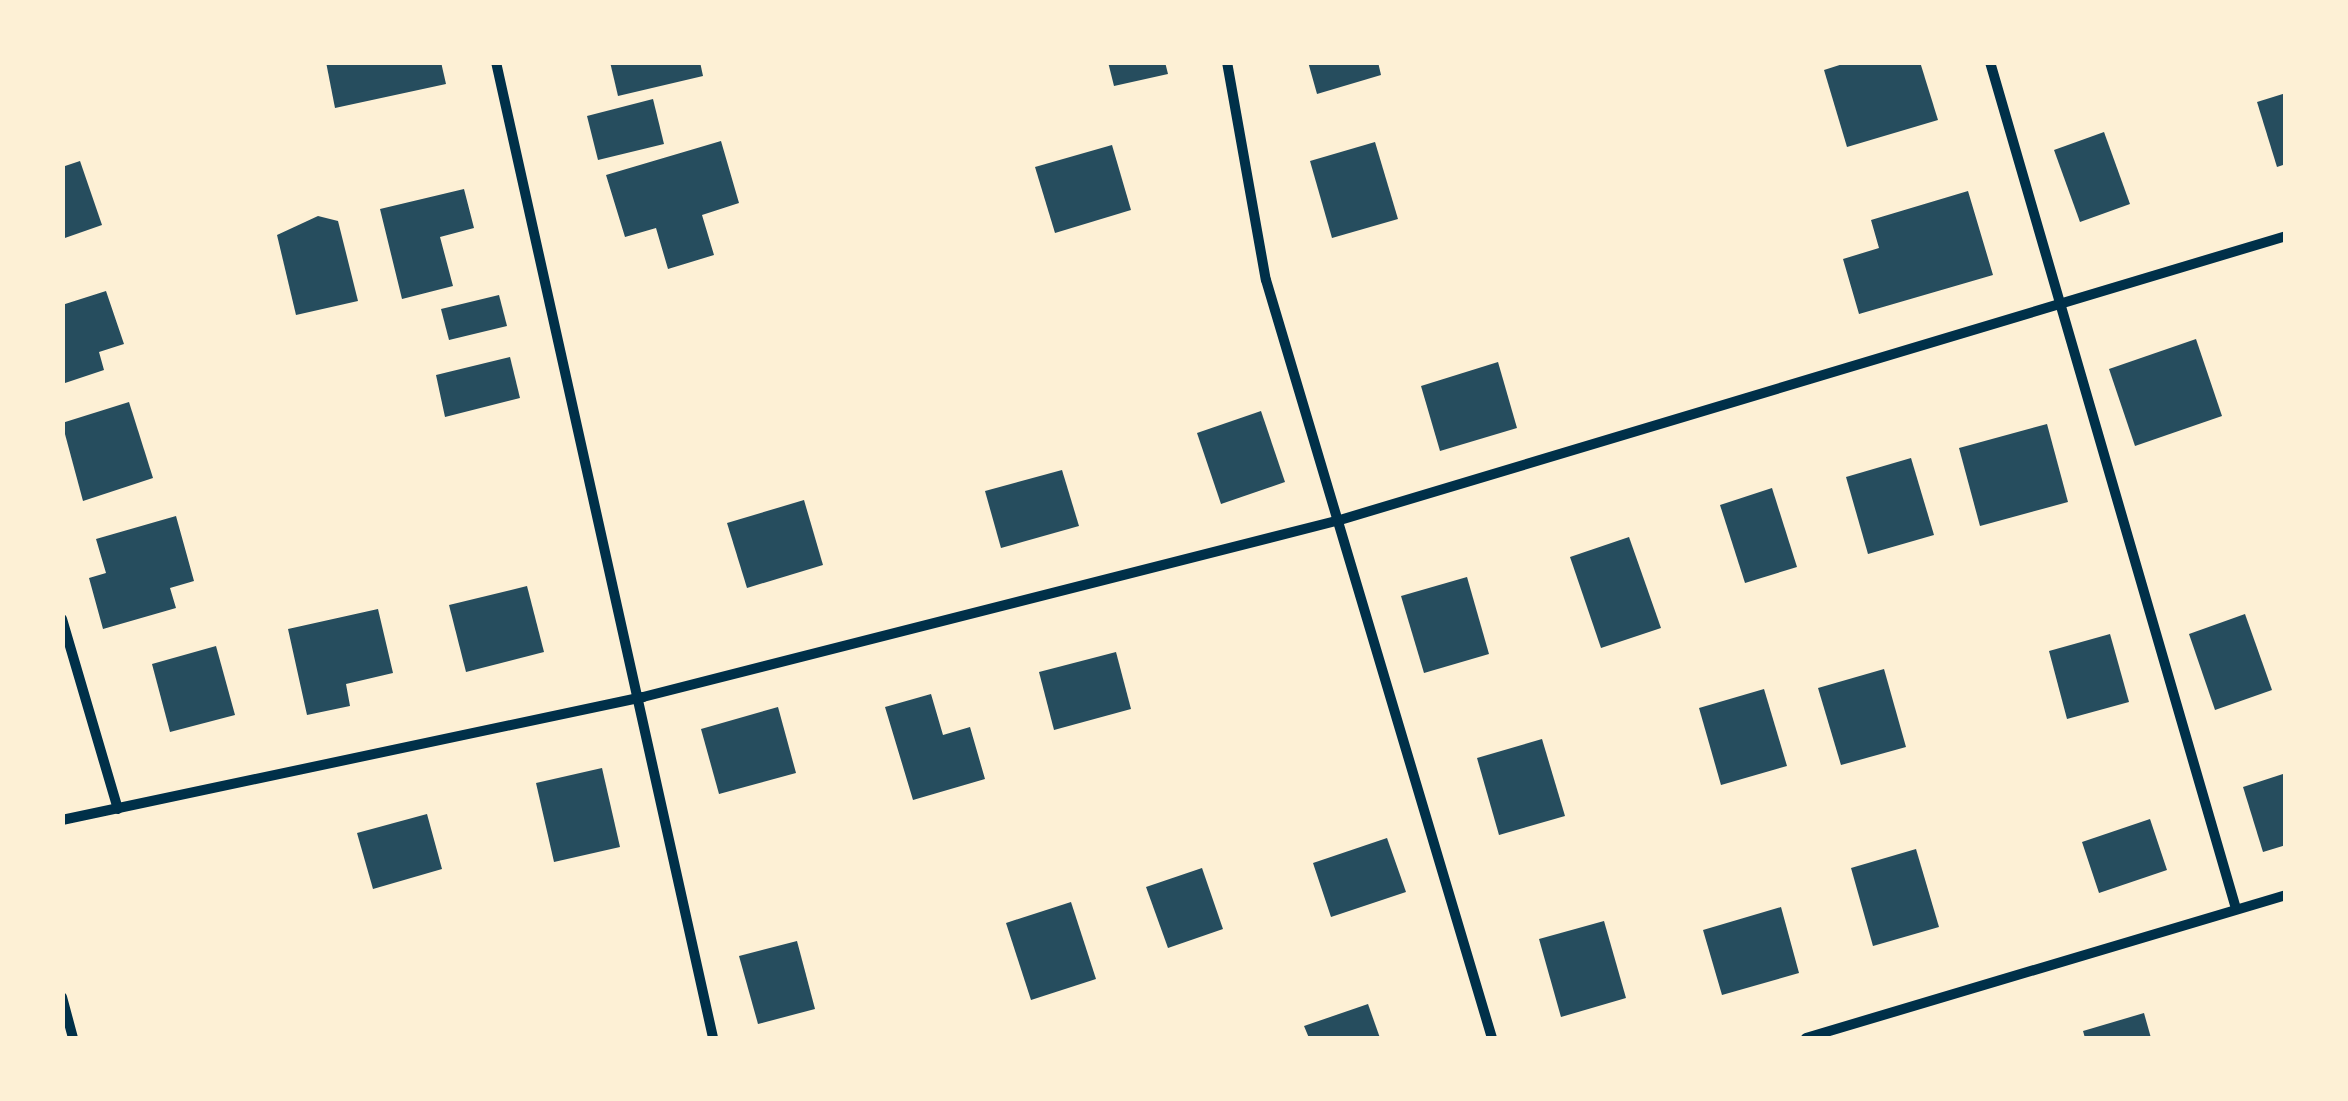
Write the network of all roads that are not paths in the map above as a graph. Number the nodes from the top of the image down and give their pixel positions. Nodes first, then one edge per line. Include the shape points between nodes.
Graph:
1 (496, 62) edge
2 (1227, 62) edge
3 (1990, 62) edge
4 (2286, 236) edge
5 (2064, 305) junction
6 (1340, 520) junction
7 (62, 619) edge
8 (642, 697) junction
9 (118, 809) junction
10 (62, 820) edge
11 (2286, 895) edge
12 (2236, 910) junction
13 (62, 997) edge
14 (73, 1038) edge
15 (713, 1038) edge
16 (1492, 1038) edge
17 (1806, 1038) edge

1 - 8 street
2 - 6 street via 1266,280
3 - 5 street
4 - 5 street
5 - 6 street
5 - 12 street
6 - 8 street
6 - 16 street
7 - 9 street
8 - 9 street
8 - 15 street
9 - 10 street
11 - 12 street
12 - 17 street
13 - 14 street

